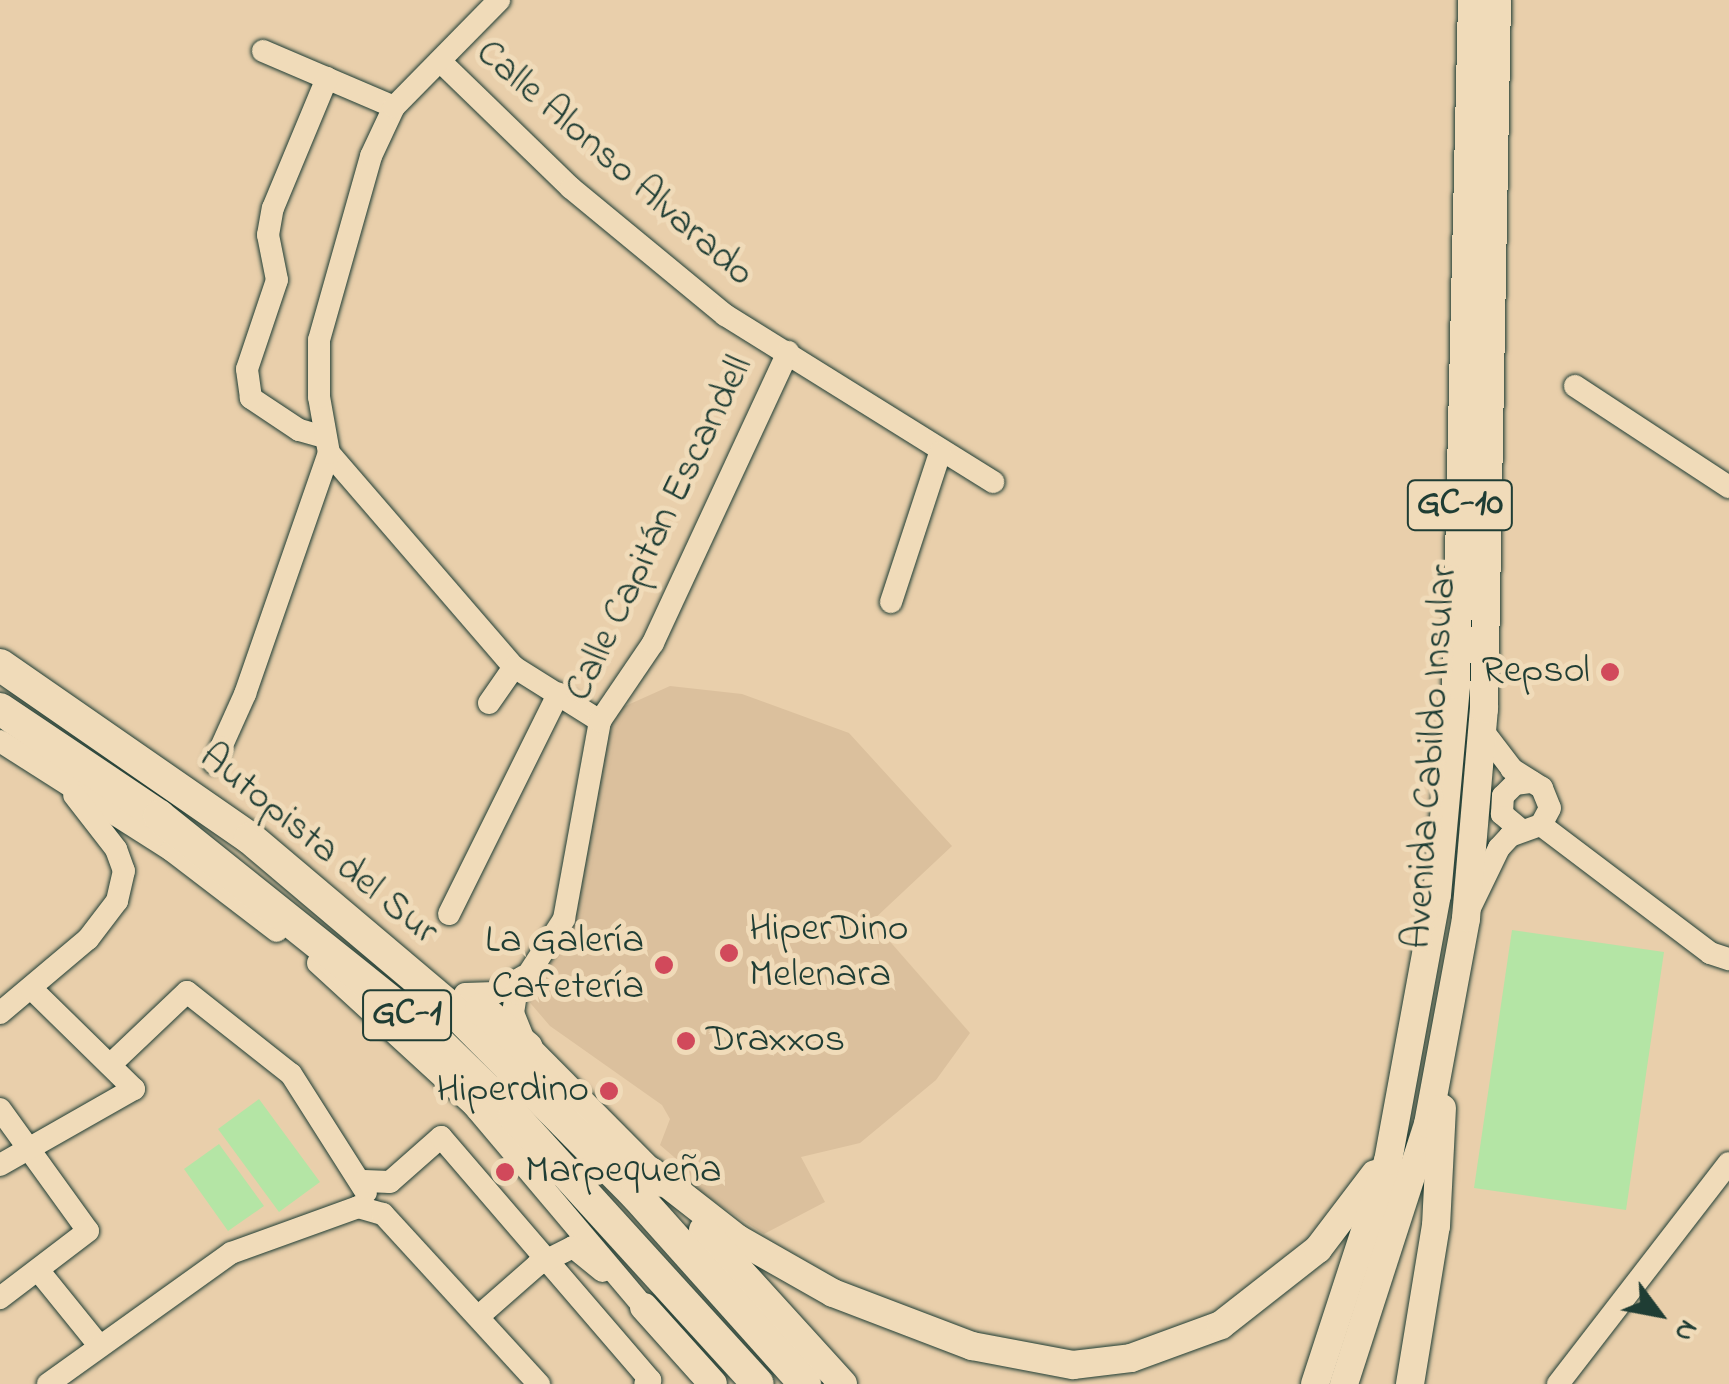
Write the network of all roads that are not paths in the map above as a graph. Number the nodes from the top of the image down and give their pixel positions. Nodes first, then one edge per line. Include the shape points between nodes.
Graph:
1 (499, 0) edge
2 (1472, 0) edge
3 (1497, 0) edge
4 (263, 51) dead end
5 (440, 61) junction
6 (327, 78) junction
7 (394, 107) junction
8 (788, 352) junction
9 (1574, 386) dead end
10 (327, 445) junction
11 (940, 453) junction
12 (993, 482) dead end
13 (1729, 487) edge
14 (891, 602) dead end
15 (0, 665) edge
16 (514, 666) junction
17 (558, 694) junction
18 (489, 703) dead end
19 (0, 709) edge
20 (600, 720) junction
21 (1483, 731) junction
22 (0, 741) edge
23 (214, 764) dead end
24 (1532, 782) junction
25 (65, 784) junction
26 (1531, 828) junction
27 (250, 838) junction
28 (449, 914) dead end
29 (1466, 918) junction
30 (1729, 959) edge
31 (535, 968) junction
32 (31, 988) junction
33 (465, 994) junction
34 (0, 1013) edge
35 (527, 1048) junction
36 (110, 1065) junction
37 (1441, 1068) junction
38 (1403, 1096) junction
39 (0, 1109) edge
40 (30, 1148) junction
41 (0, 1165) edge
42 (651, 1171) junction
43 (1726, 1172) edge
44 (364, 1181) junction
45 (390, 1182) junction
46 (358, 1207) junction
47 (383, 1214) junction
48 (546, 1258) junction
49 (38, 1270) junction
50 (0, 1298) edge
51 (644, 1307) junction
52 (479, 1316) junction
53 (98, 1344) junction
54 (1565, 1382) edge
55 (48, 1384) edge
56 (539, 1384) edge
57 (645, 1384) edge
58 (713, 1384) edge
59 (758, 1384) edge
60 (805, 1384) edge
61 (843, 1384) edge
62 (1315, 1384) edge
63 (1344, 1384) edge
64 (1410, 1384) edge

1 - 5 street
2 - 38 main road, Avenida Cabildo Insular / GC-10 via 1456,685 1438,895
3 - 21 main road, Avenida Cabildo Insular / GC-10
4 - 6 street
5 - 7 street
5 - 8 street, Calle Alonso Alvarado via 584,199 724,315
6 - 7 street
6 - 10 street via 273,208 268,235 277,280 248,370 252,398
7 - 10 street via 340,250 319,340
8 - 11 street, Calle Alonso Alvarado
8 - 20 street, Calle Capitán Escandell via 653,643
9 - 13 street
10 - 16 street
10 - 23 street via 246,694
11 - 12 street, Calle Alonso Alvarado
11 - 14 street
15 - 27 highway, Autopista del Sur / GC-1
16 - 17 street
16 - 18 street
17 - 20 street
17 - 28 street
19 - 59 highway, Autopista del Sur / GC-1 via 160,816 426,1030 566,1171
20 - 31 street, Calle Capitán Escandell via 564,919
21 - 24 street via 1497,754
21 - 29 main road, Avenida Cabildo Insular / GC-10
22 - 25 street
24 - 26 street via 1549,798
24 - 26 street via 1514,784 1503,796 1502,814
25 - 32 street via 116,849 122,886 88,939
25 - 51 street via 171,850 354,993 485,1118
26 - 29 street via 1500,848
26 - 30 street via 1694,942
27 - 33 highway via 330,878
27 - 60 highway, Autopista del Sur / GC-1 via 436,995 532,1088
29 - 37 main road, Avenida Cabildo Insular / GC-10
31 - 33 street, Calle Capitán Escandell via 495,994
31 - 35 street, Calle Capitán Escandell via 516,994 513,1012
32 - 34 street
32 - 36 street
33 - 35 highway
35 - 42 main road
36 - 40 street via 134,1088
36 - 44 street via 188,992 278,1062
37 - 63 main road, Avenida Cabildo Insular / GC-10 via 1387,1267
37 - 64 main road via 1440,1186
38 - 42 main road via 1368,1186 1318,1249 1267,1293 1190,1341 1073,1365 972,1346 833,1293 738,1240
38 - 62 main road, Avenida Cabildo Insular / GC-10
39 - 40 street
40 - 41 street
40 - 49 street via 88,1232
42 - 61 main road
43 - 54 street
44 - 45 street
44 - 46 street via 366,1198
45 - 47 street
45 - 48 street via 441,1137
46 - 47 street
46 - 53 street via 231,1253
47 - 52 street
48 - 51 street via 573,1247
48 - 52 street
48 - 57 street via 650,1380
49 - 50 street
49 - 53 street
51 - 58 main road
52 - 56 street
53 - 55 street

